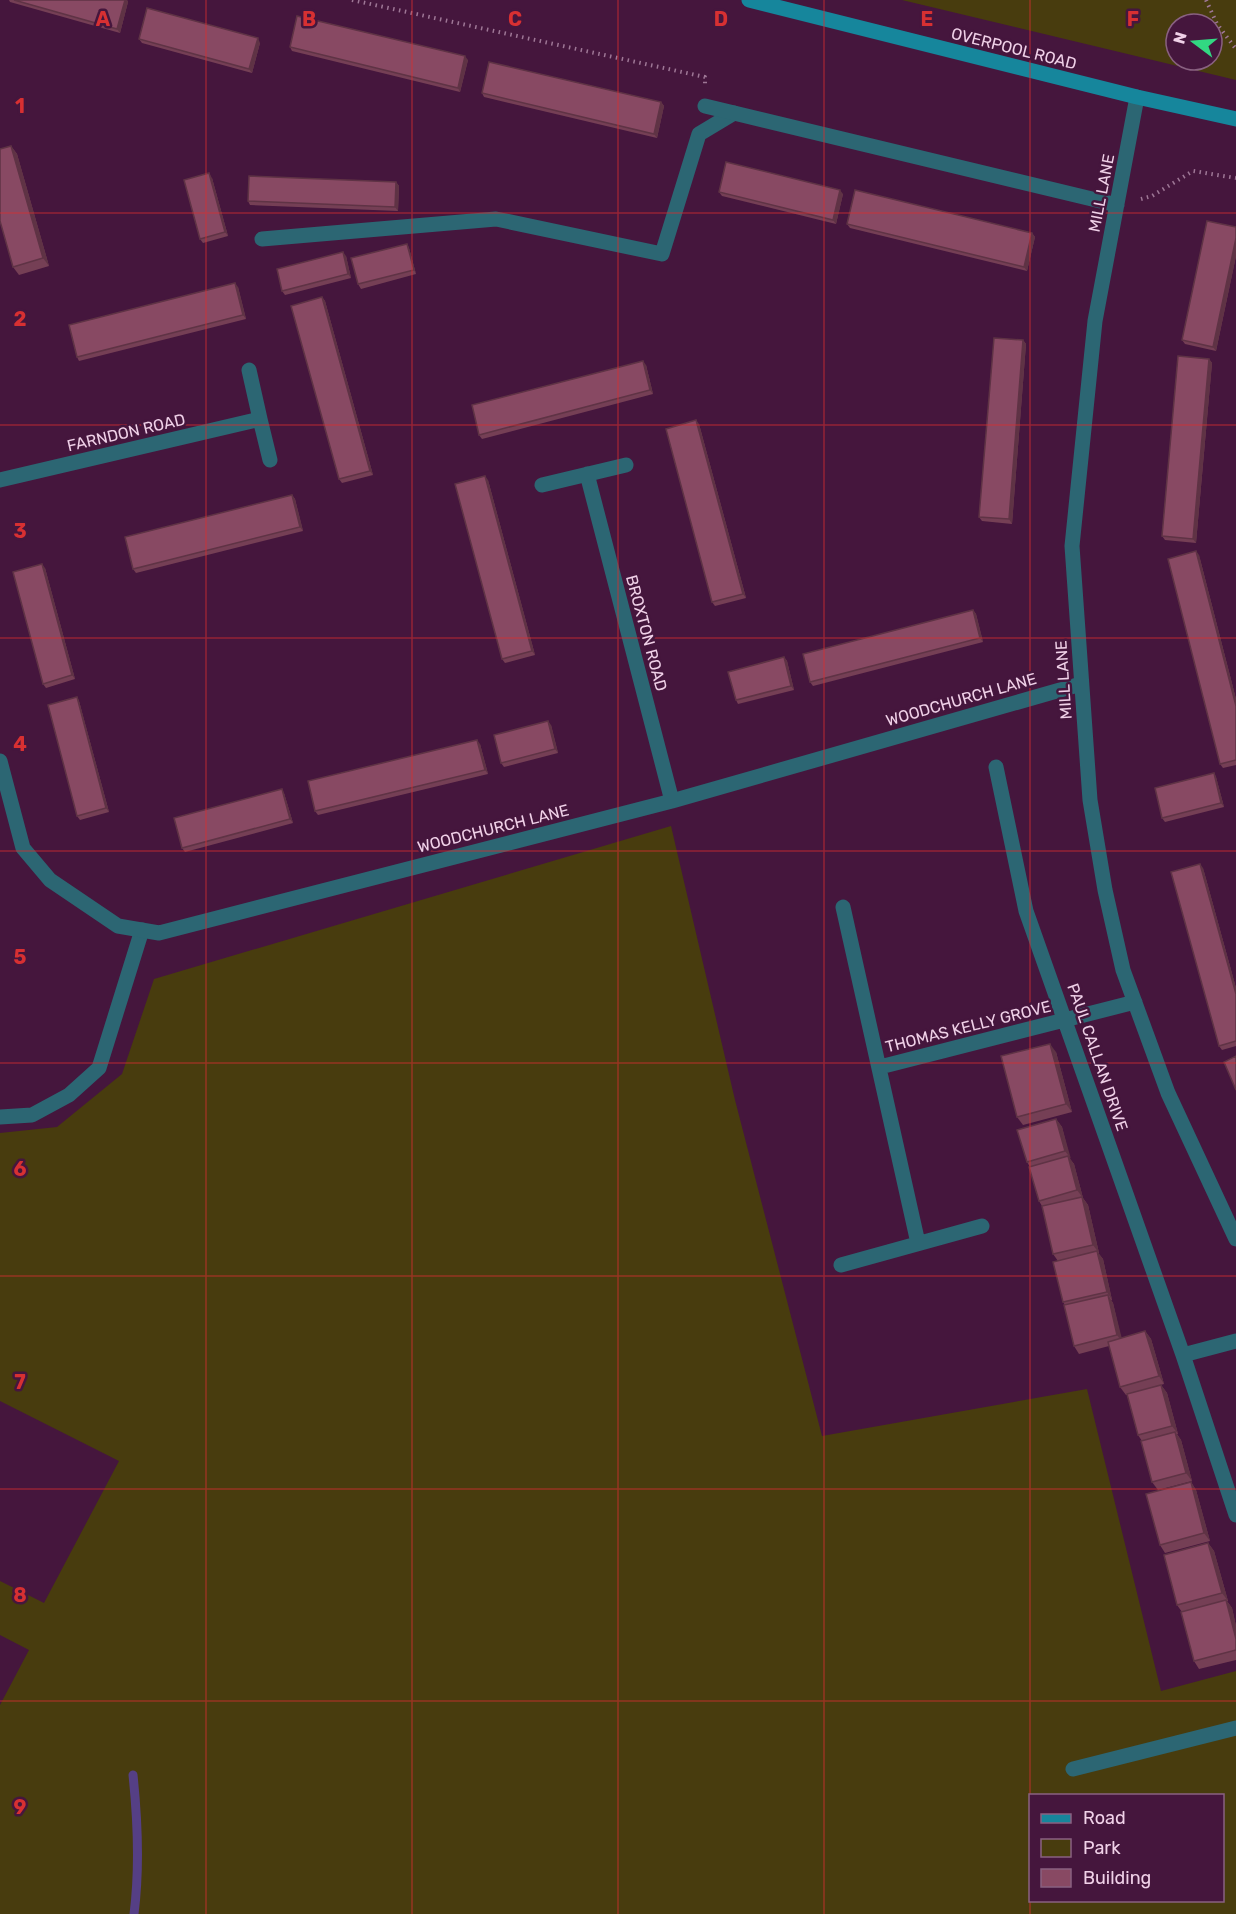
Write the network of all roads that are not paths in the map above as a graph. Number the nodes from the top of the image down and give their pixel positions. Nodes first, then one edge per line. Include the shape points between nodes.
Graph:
1 (749, 0) edge
2 (1137, 97) junction
3 (705, 106) road end
4 (734, 113) junction
5 (1236, 119) edge
6 (1117, 205) junction
7 (262, 239) dead end
8 (249, 370) dead end
9 (260, 419) junction
10 (270, 460) dead end
11 (626, 465) dead end
12 (587, 474) junction
13 (0, 480) edge
14 (542, 485) dead end
15 (1081, 684) junction
16 (0, 761) edge
17 (996, 766) dead end
18 (672, 801) junction
19 (843, 907) dead end
20 (142, 930) junction
21 (1135, 1002) junction
22 (1066, 1019) junction
23 (880, 1067) junction
24 (0, 1117) edge
25 (982, 1226) dead end
26 (1236, 1239) edge
27 (918, 1243) junction
28 (841, 1265) dead end
29 (1236, 1341) edge
30 (1183, 1355) junction
31 (1236, 1515) edge
32 (1236, 1728) edge
33 (1073, 1769) dead end

1 - 2 main road, OVERPOOL ROAD
2 - 5 main road, OVERPOOL ROAD
2 - 6 street, MILL LANE
3 - 4 street
4 - 6 street
4 - 7 street via 699,134 662,254 496,219
6 - 15 street, MILL LANE via 1095,321 1072,546
8 - 9 street
9 - 10 street
9 - 13 street, FARNDON ROAD
11 - 12 street
12 - 14 street
12 - 18 street, BROXTON ROAD
15 - 18 street, WOODCHURCH LANE
15 - 21 street, MILL LANE via 1090,800 1105,890 1123,970
16 - 20 street, WOODCHURCH LANE via 23,848 50,880 118,926
17 - 22 street, PAUL CALLAN DRIVE via 1026,911
18 - 20 street, WOODCHURCH LANE via 159,933
19 - 23 street, THOMAS KELLY GROVE
20 - 24 street via 99,1068 69,1095 33,1115
21 - 22 street, THOMAS KELLY GROVE
21 - 26 street, MILL LANE via 1168,1094
22 - 23 street, THOMAS KELLY GROVE
22 - 30 street, PAUL CALLAN DRIVE
23 - 27 street, THOMAS KELLY GROVE
25 - 27 street
27 - 28 street
29 - 30 street
30 - 31 street, PAUL CALLAN DRIVE
32 - 33 street

